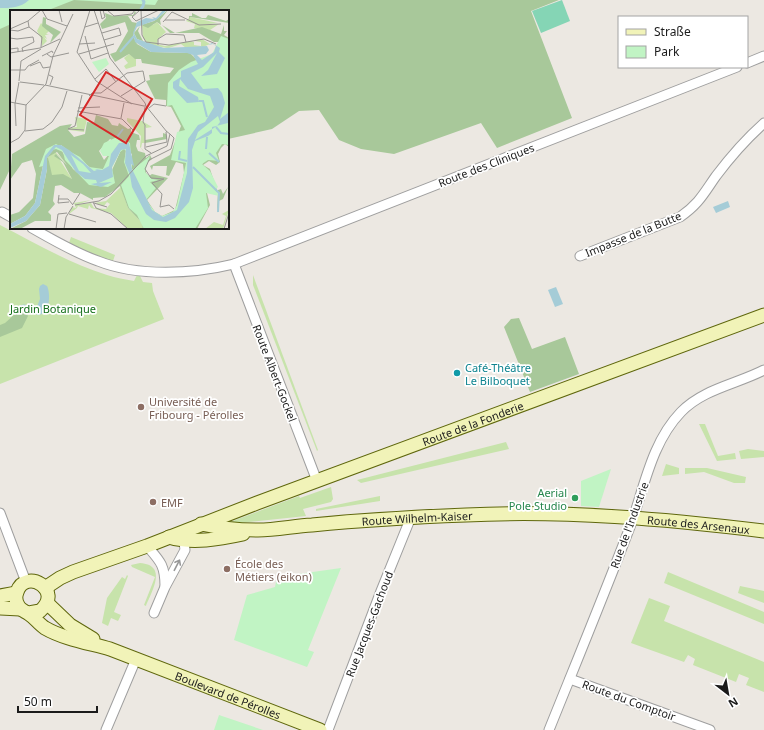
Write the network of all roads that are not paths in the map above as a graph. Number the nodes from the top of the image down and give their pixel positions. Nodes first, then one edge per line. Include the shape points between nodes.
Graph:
1 (764, 56) edge
2 (748, 63) edge
3 (734, 68) edge
4 (764, 123) edge
5 (2, 212) dead end
6 (10, 216) edge
7 (34, 229) edge
8 (580, 256) dead end
9 (234, 264) junction
10 (764, 315) edge
11 (764, 370) edge
12 (317, 481) junction
13 (0, 513) edge
14 (411, 517) junction
15 (633, 517) junction
16 (201, 524) junction
17 (258, 530) junction
18 (764, 531) edge
19 (183, 536) junction
20 (147, 546) junction
21 (26, 582) junction
22 (45, 588) junction
23 (165, 588) junction
24 (16, 594) junction
25 (0, 596) edge
26 (47, 603) junction
27 (0, 608) edge
28 (24, 611) junction
29 (154, 613) dead end
30 (110, 649) junction
31 (136, 659) junction
32 (570, 679) junction
33 (106, 730) edge
34 (320, 730) edge
35 (328, 730) edge
36 (549, 730) edge
37 (710, 730) edge

1 - 2 street
3 - 9 street, Route des Cliniques
4 - 8 street, Impasse de la Butte via 731,157 692,209 680,217
5 - 6 street
7 - 9 street, Route des Cliniques via 98,262 132,271 193,271
9 - 12 street, Route Albert-Gockel
10 - 12 main road, Route de la Fonderie
11 - 15 street, Rue de l'Industrie via 716,389 682,411 666,430 651,463
12 - 16 main road, Route de la Fonderie
13 - 21 street
14 - 15 main road, Route Wilhelm-Kaiser via 534,513
14 - 17 main road, Route Wilhelm-Kaiser
14 - 35 street, Rue Jacques-Gachoud
15 - 18 main road, Route des Arsenaux
15 - 32 street, Rue de l'Industrie
16 - 17 main road, Route Wilhelm-Kaiser
16 - 19 main road, Route de la Fonderie
17 - 19 main road via 201,540
19 - 20 main road via 169,537
23 -> 19 street via 185,550
20 - 22 main road via 73,572
20 - 23 street via 160,561 165,572
21 - 22 main road via 34,581
21 - 24 main road
22 - 26 main road via 48,595
23 - 29 street
24 - 25 main road
24 - 28 main road via 17,603
26 - 28 main road via 33,614
26 - 30 main road, Boulevard de Pérolles via 79,632
27 - 28 main road
28 - 30 main road, Boulevard de Pérolles via 52,631
30 - 31 main road, Boulevard de Pérolles
31 - 33 street
31 - 34 main road, Boulevard de Pérolles
32 - 36 street, Rue de l'Industrie
32 - 37 street, Route du Comptoir

